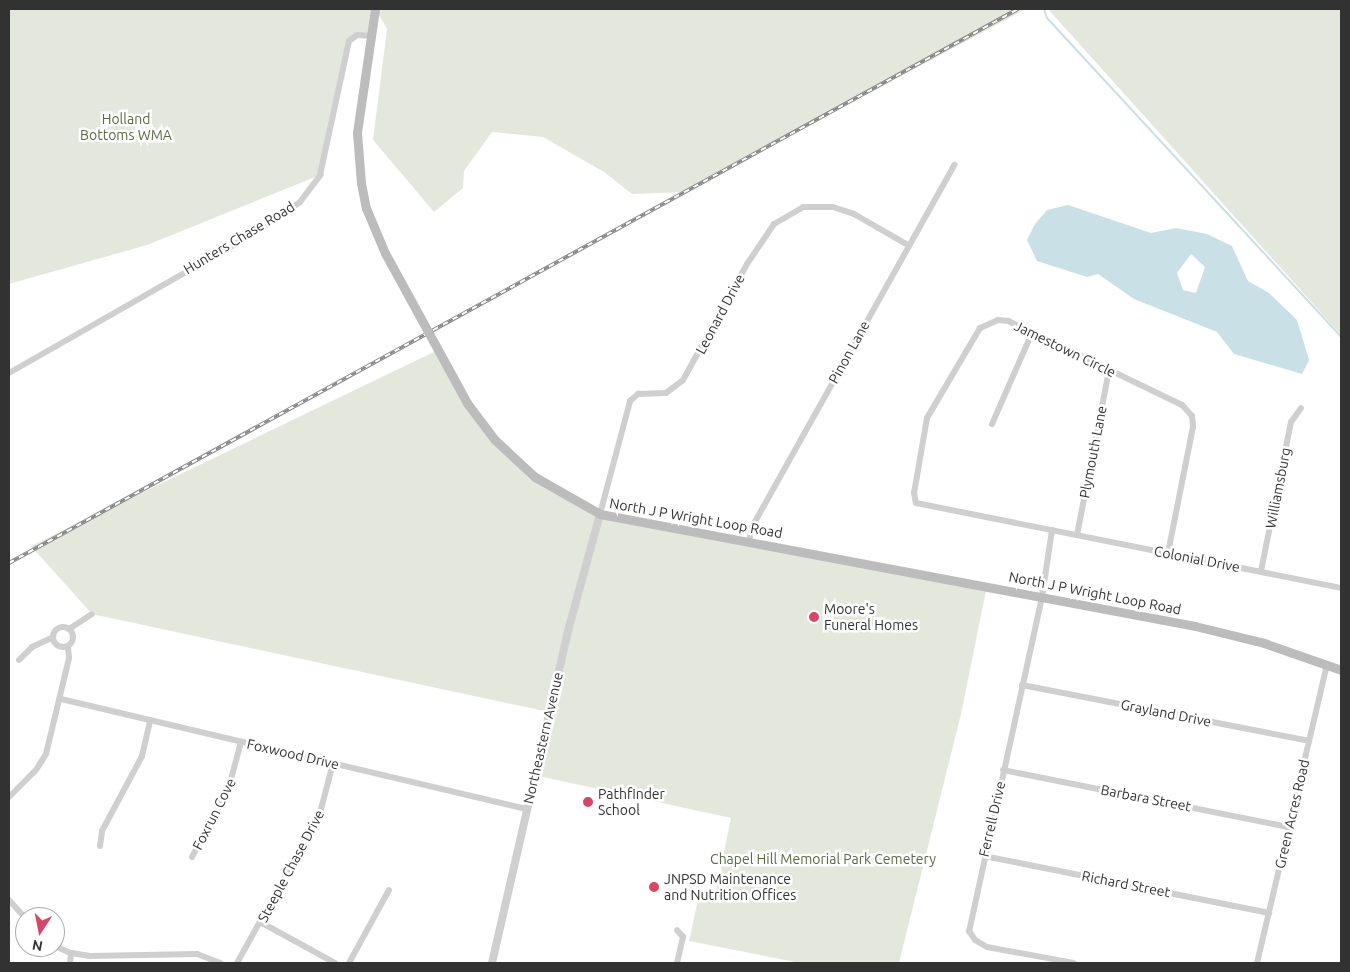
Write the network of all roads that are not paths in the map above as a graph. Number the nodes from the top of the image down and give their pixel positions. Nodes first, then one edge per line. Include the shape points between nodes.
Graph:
1 (375, 9) edge
2 (372, 36) junction
3 (954, 165) dead end
4 (908, 245) junction
5 (1032, 333) junction
6 (1109, 370) junction
7 (9, 373) edge
8 (1301, 408) dead end
9 (992, 424) dead end
10 (916, 503) joint
11 (600, 514) junction
12 (1052, 530) junction
13 (1077, 535) junction
14 (749, 541) junction
15 (1168, 553) junction
16 (1261, 571) junction
17 (1341, 588) edge
18 (1042, 597) junction
19 (92, 614) dead end
20 (69, 629) junction
21 (53, 638) junction
22 (68, 647) junction
23 (18, 660) dead end
24 (1327, 664) junction
25 (1341, 670) edge
26 (1022, 685) junction
27 (61, 699) junction
28 (150, 720) junction
29 (1309, 741) junction
30 (241, 742) junction
31 (333, 763) junction
32 (1003, 770) junction
33 (9, 797) edge
34 (526, 808) junction
35 (1289, 827) junction
36 (100, 846) dead end
37 (984, 856) junction
38 (192, 857) dead end
39 (389, 890) dead end
40 (1269, 913) junction
41 (262, 923) junction
42 (677, 930) dead end
43 (65, 950) edge
44 (72, 953) junction
45 (70, 963) edge
46 (220, 963) edge
47 (237, 963) edge
48 (335, 963) edge
49 (349, 963) edge
50 (492, 963) edge
51 (677, 963) edge
52 (1072, 963) edge
53 (1257, 963) edge

1 - 2 main road, North J P Wright Loop Road
2 - 7 street, Hunters Chase Road via 357,35 348,41 320,175 300,202 253,234
2 - 11 main road, North J P Wright Loop Road, bridge via 357,133 366,208 385,253 467,403 495,440 535,478
3 - 4 street, Pinon Lane
4 - 11 street, Leonard Drive via 854,214 833,207 804,208 774,224 747,264 683,380 666,392 638,394 630,401
4 - 14 street, Pinon Lane via 752,527
5 - 6 street, Jamestown Circle
5 - 9 street
5 - 10 street, Jamestown Circle via 998,320 980,328 927,418 914,493
6 - 13 street, Plymouth Lane
6 - 15 street, Jamestown Circle via 1182,405 1192,416 1193,427
8 - 16 street, Williamsburg via 1291,422
10 - 12 street, Colonial Drive
11 - 14 main road, North J P Wright Loop Road
11 - 34 street, Northeastern Avenue
12 - 13 street, Colonial Drive
12 - 18 street
13 - 15 street, Colonial Drive
14 - 18 main road, North J P Wright Loop Road
15 - 16 street, Colonial Drive
16 - 17 street, Colonial Drive
18 - 24 main road, North J P Wright Loop Road via 1223,632
18 - 26 street, Ferrell Drive
19 - 20 street
20 - 21 street via 59,628
20 - 22 street via 74,636
21 - 22 street via 58,646
21 - 23 street via 32,647
22 - 27 street
24 - 25 main road, North J P Wright Loop Road
24 - 29 street, Green Acres Road
26 - 29 street, Grayland Drive
26 - 32 street, Ferrell Drive
27 - 28 street, Foxwood Drive
27 - 33 street via 40,764
28 - 30 street, Foxwood Drive
28 - 36 street via 142,756 102,831
29 - 35 street, Green Acres Road
30 - 31 street, Foxwood Drive
30 - 38 street, Foxrun Cove via 228,790
31 - 34 street, Foxwood Drive
31 - 41 street, Steeple Chase Drive via 320,813
32 - 35 street, Barbara Street
32 - 37 street, Ferrell Drive
34 - 50 street, Northeastern Avenue
35 - 40 street, Green Acres Road
37 - 40 street, Richard Street
37 - 52 street, Ferrell Drive via 969,921 972,937 986,946
39 - 49 street
40 - 53 street, Green Acres Road
41 - 47 street, Steeple Chase Drive
41 - 48 street
42 - 51 street via 683,937
43 - 44 street
44 - 45 street
44 - 46 street via 190,954

